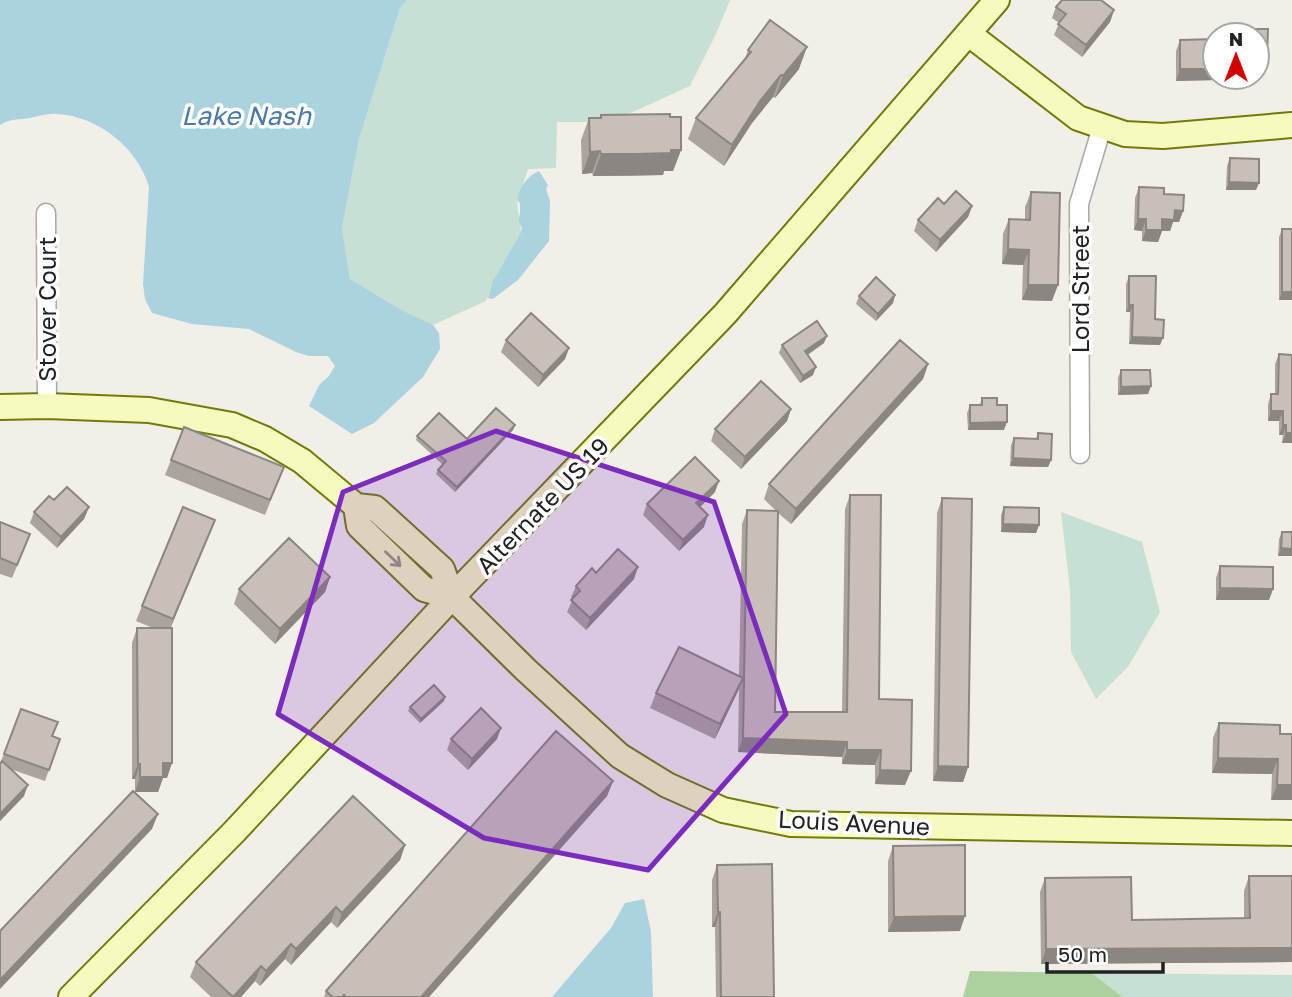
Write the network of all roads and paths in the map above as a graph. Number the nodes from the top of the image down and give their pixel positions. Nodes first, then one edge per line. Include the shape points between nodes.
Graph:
1 (997, 0) edge
2 (969, 34) junction
3 (1292, 125) edge
4 (1102, 127) junction
5 (46, 213) dead end
6 (47, 405) junction
7 (0, 407) edge
8 (1080, 454) dead end
9 (452, 597) junction
10 (1292, 832) edge
11 (71, 997) edge

1 - 2 street, Alternate US 19
2 - 4 street via 1078,118
2 - 9 street, Alternate US 19 via 725,314
3 - 4 street via 1163,136 1125,134
4 - 8 street, Lord Street via 1079,204
5 - 6 street, Stover Court
6 - 7 street
6 - 9 street via 149,410 201,418 265,439 302,461 356,506 375,508 442,569
9 - 10 street, Louis Avenue via 620,756 667,785 723,810 790,824
9 - 11 street, Alternate US 19 via 235,831

